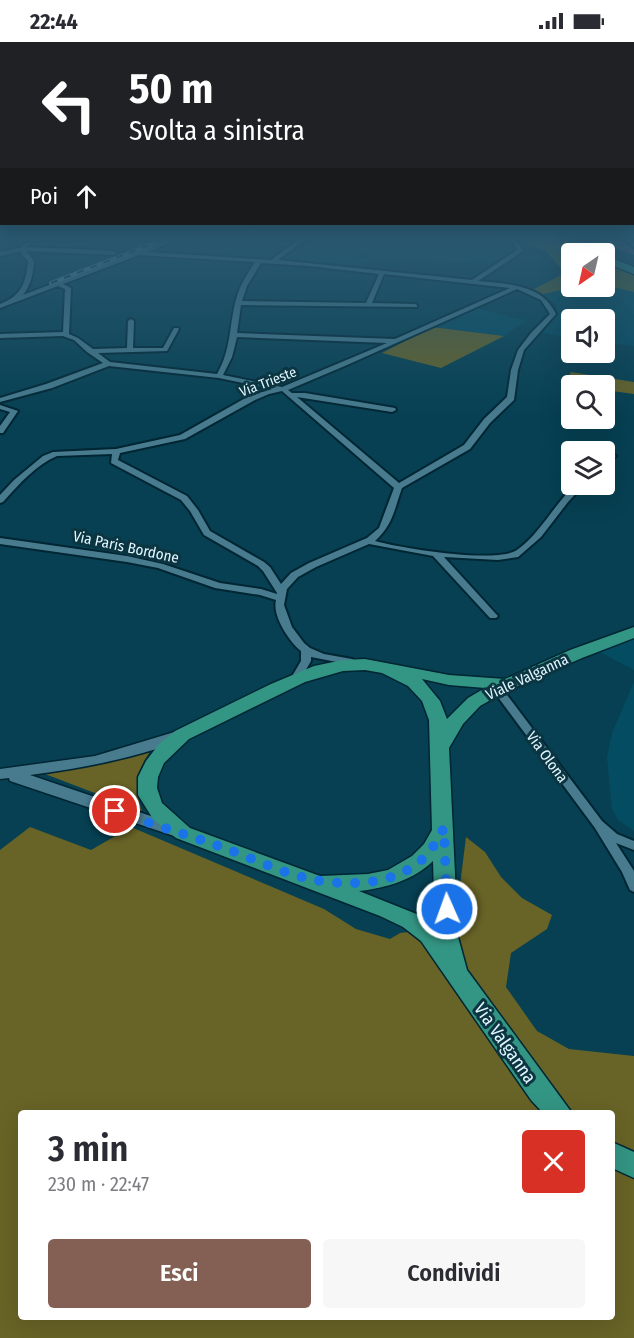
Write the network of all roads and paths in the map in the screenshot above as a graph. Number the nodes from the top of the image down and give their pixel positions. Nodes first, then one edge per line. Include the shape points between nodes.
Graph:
1 (18, 296) edge
2 (24, 296) edge
3 (68, 296) edge
4 (240, 296) edge
5 (372, 296) edge
6 (495, 296) edge
7 (541, 296) edge
8 (14, 300) junction
9 (238, 302) junction
10 (368, 305) junction
11 (0, 306) edge
12 (416, 306) dead end
13 (131, 321) dead end
14 (176, 329) dead end
15 (64, 334) junction
16 (234, 335) junction
17 (0, 336) edge
18 (394, 341) junction
19 (130, 349) junction
20 (89, 351) junction
21 (108, 364) junction
22 (219, 376) junction
23 (283, 389) junction
24 (291, 395) junction
25 (0, 400) edge
26 (0, 407) edge
27 (392, 410) dead end
28 (0, 431) edge
29 (116, 451) junction
30 (398, 487) junction
31 (568, 495) edge
32 (0, 500) edge
33 (0, 541) edge
34 (367, 541) junction
35 (435, 553) junction
36 (281, 595) junction
37 (493, 616) dead end
38 (634, 632) edge
39 (306, 652) junction
40 (364, 664) junction
41 (384, 666) junction
42 (296, 678) junction
43 (503, 687) junction
44 (190, 731) junction
45 (440, 747) junction
46 (3, 775) edge
47 (598, 824) junction
48 (444, 828) junction
49 (183, 833) junction
50 (634, 846) edge
51 (308, 879) junction
52 (634, 886) edge
53 (455, 970) junction
54 (557, 1110) edge
55 (615, 1156) edge
56 (634, 1166) edge

1 - 8 street
2 - 8 street
3 - 15 street
4 - 9 street
5 - 10 street
6 - 18 street, Via Trieste
7 - 30 street via 553,314 521,350 512,370 511,398 467,447
8 - 11 street
9 - 10 street
9 - 16 street
10 - 12 street
13 - 19 street
14 - 19 street via 165,350
15 - 17 street
15 - 20 street
16 - 18 street
16 - 22 street via 231,358
18 - 23 street, Via Trieste
19 - 20 street
20 - 21 street
21 - 22 street
21 - 25 street
22 - 23 street
23 - 24 street
23 - 29 street, Via Trieste via 252,398 182,437
24 - 27 street
24 - 30 street
26 - 28 street via 14,411
29 - 32 street, Via Trieste via 46,458
29 - 36 street via 114,461 184,498 207,533 267,569
30 - 34 street via 382,531
31 - 35 street via 524,549 511,556
33 - 36 street, Via Paris Bordone via 99,554 160,566 218,586
34 - 35 street via 382,547
34 - 36 street via 308,565
35 - 37 street
36 - 39 street via 279,609 284,623
38 - 43 main road, Viale Valganna
39 - 40 street
39 - 42 street via 306,661
40 - 41 main road
40 - 42 main road
41 - 43 main road
41 - 45 main road via 428,694 435,705
42 - 44 main road
43 - 45 main road, Viale Valganna via 474,702 454,721
43 - 47 street, Via Olona
44 - 46 street via 96,761
44 - 49 main road via 166,748 151,769 147,787 154,808
45 - 48 main road
46 - 49 street via 37,782
47 - 50 street, Via Olona via 613,837
47 - 52 street, Via Olona via 630,873
48 - 51 main road via 429,852 393,876 342,884
48 - 53 main road via 447,937
49 - 51 main road
51 - 53 main road, Via Valganna via 411,921 429,936
53 - 54 main road, Via Valganna via 540,1092
55 - 56 main road

